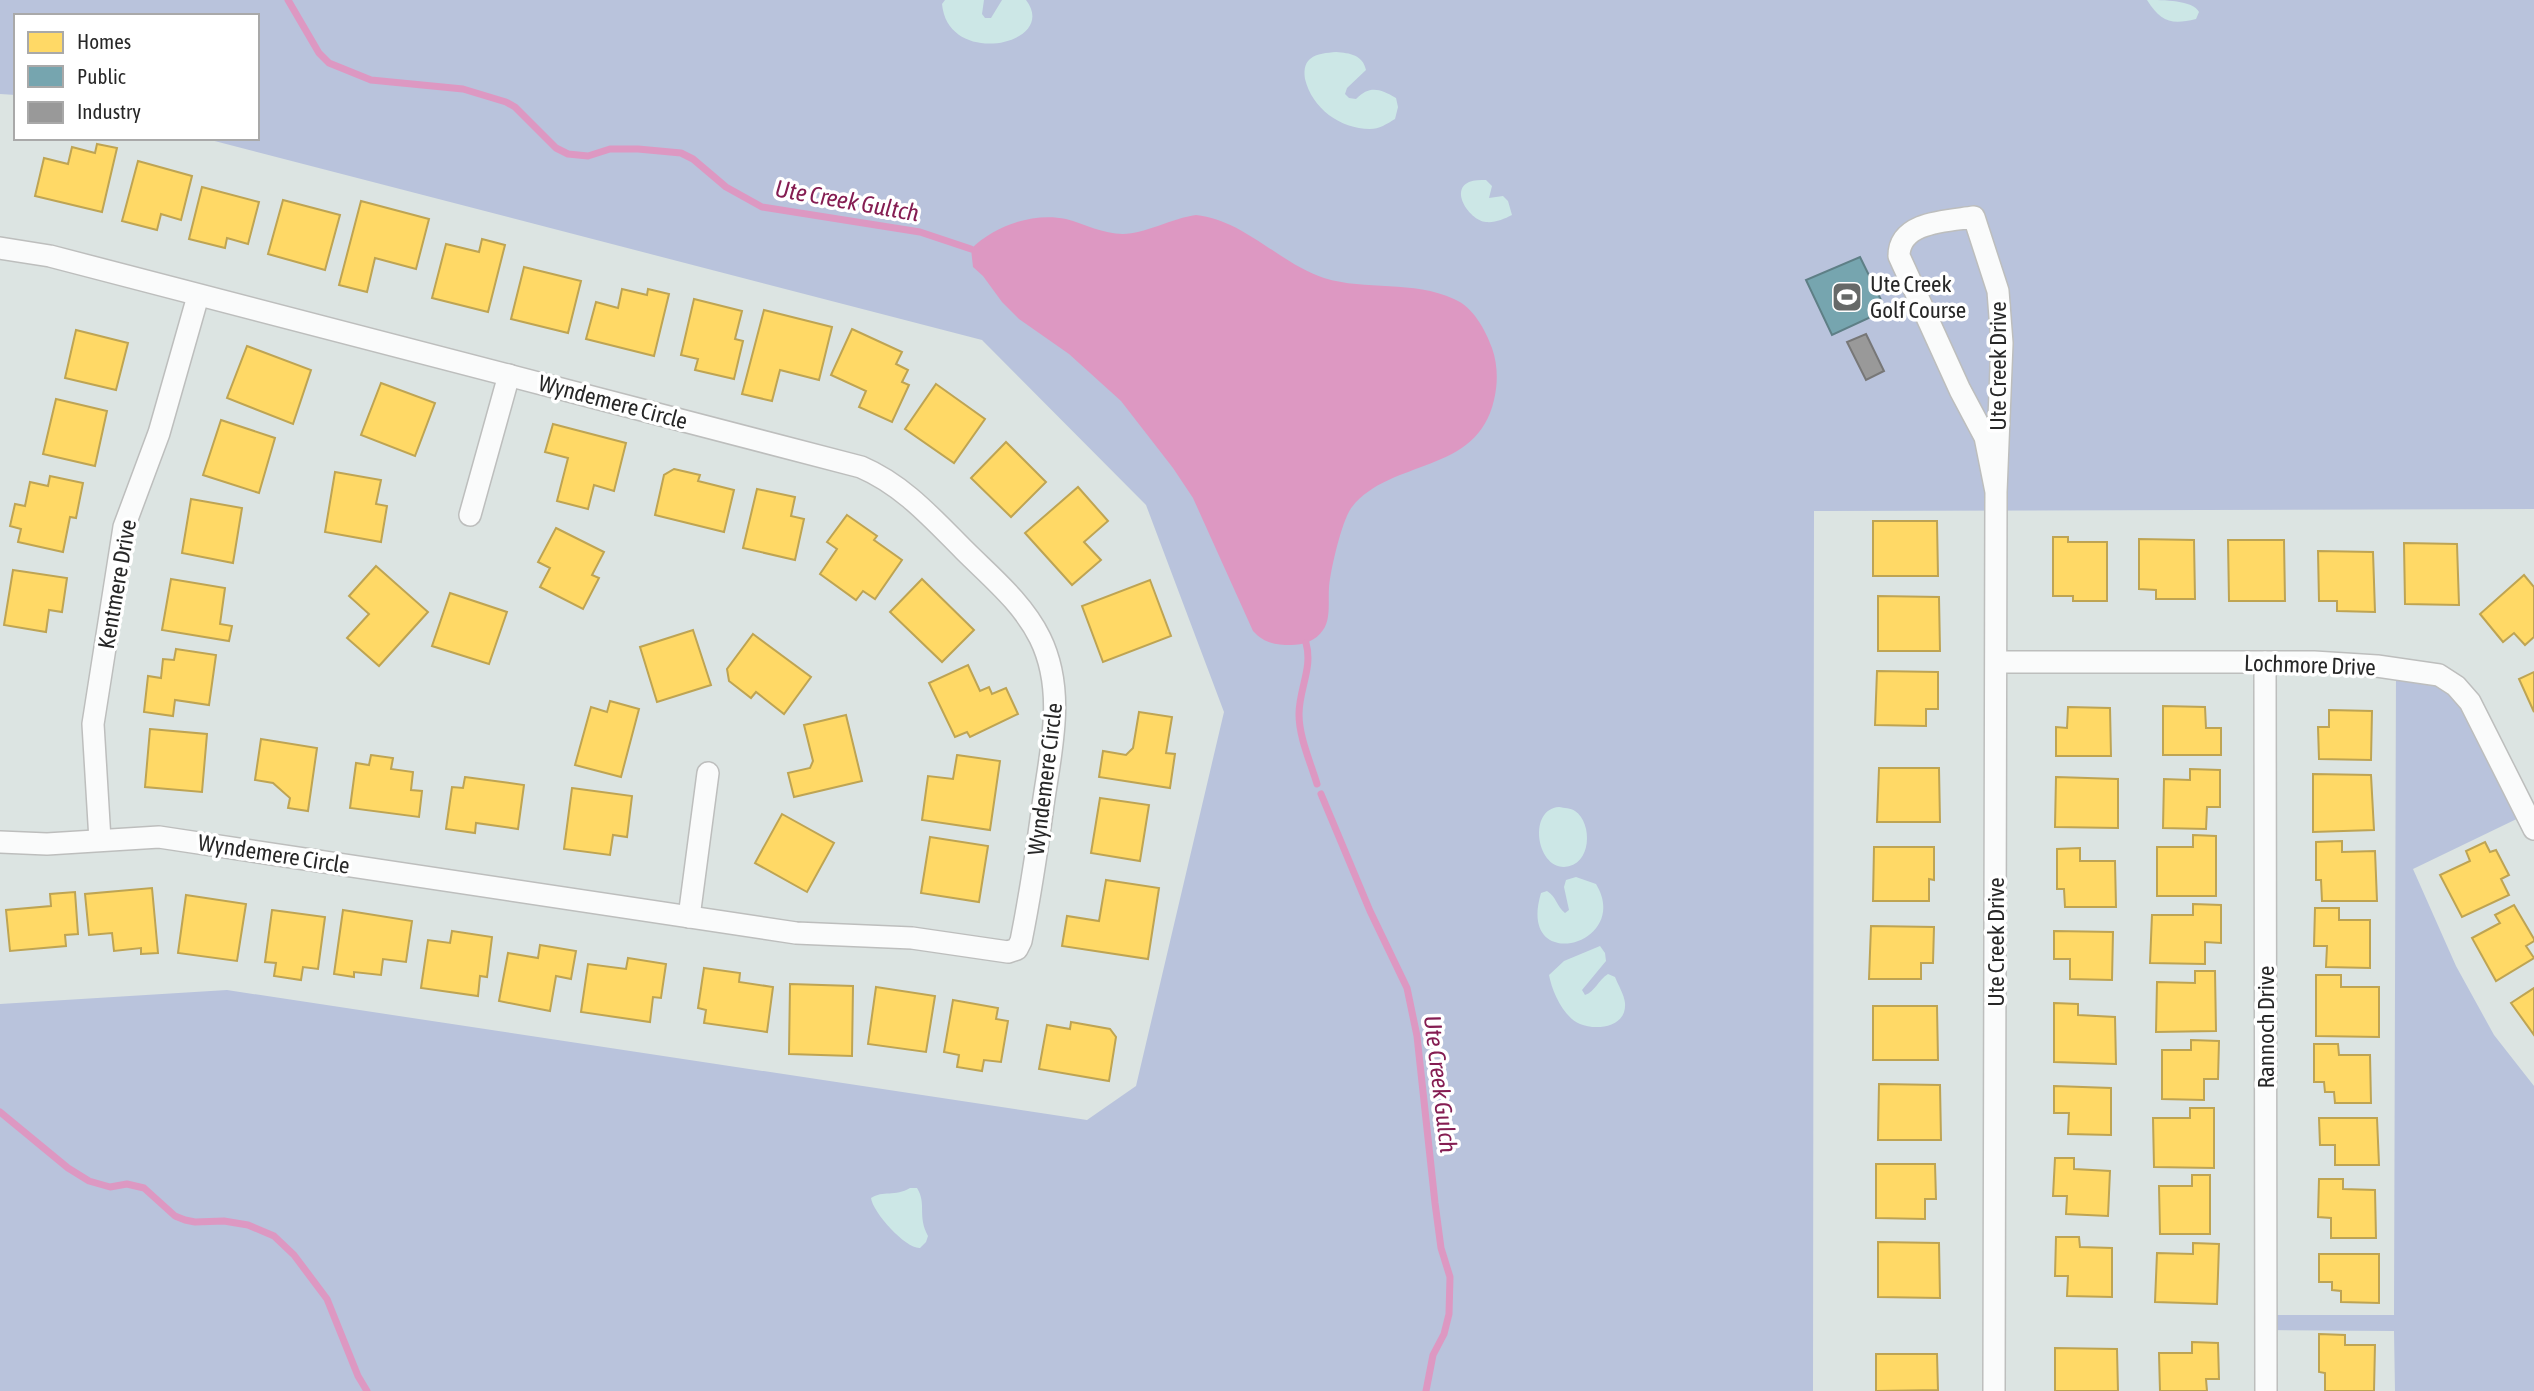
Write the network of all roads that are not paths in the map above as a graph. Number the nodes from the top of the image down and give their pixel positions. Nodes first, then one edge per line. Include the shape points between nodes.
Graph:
1 (0, 248) edge
2 (198, 296) junction
3 (509, 375) junction
4 (1996, 492) junction
5 (470, 515) dead end
6 (1997, 662) junction
7 (2265, 662) junction
8 (708, 773) dead end
9 (2534, 829) edge
10 (100, 839) junction
11 (0, 842) edge
12 (689, 917) junction
13 (1994, 1391) edge
14 (2266, 1391) edge

1 - 2 street, Wyndemere Circle via 50,256
2 - 3 street, Wyndemere Circle
2 - 10 street, Kentmere Drive via 159,433 124,527 93,724
3 - 5 street
3 - 12 street, Wyndemere Circle via 875,473 913,499 1024,611 1047,656 1056,717 1032,886 1017,949 796,933
4 - 4 street, Ute Creek Drive via 2002,343 1998,291 1974,217 1924,226 1905,236 1899,257 1985,437
4 - 6 street, Ute Creek Drive
6 - 7 street, Lochmore Drive
6 - 13 street, Ute Creek Drive
7 - 9 street, Lochmore Drive via 2376,666 2446,678 2470,702
7 - 14 street, Rannoch Drive
8 - 12 street
10 - 11 street, Wyndemere Circle
10 - 12 street, Wyndemere Circle via 159,837

